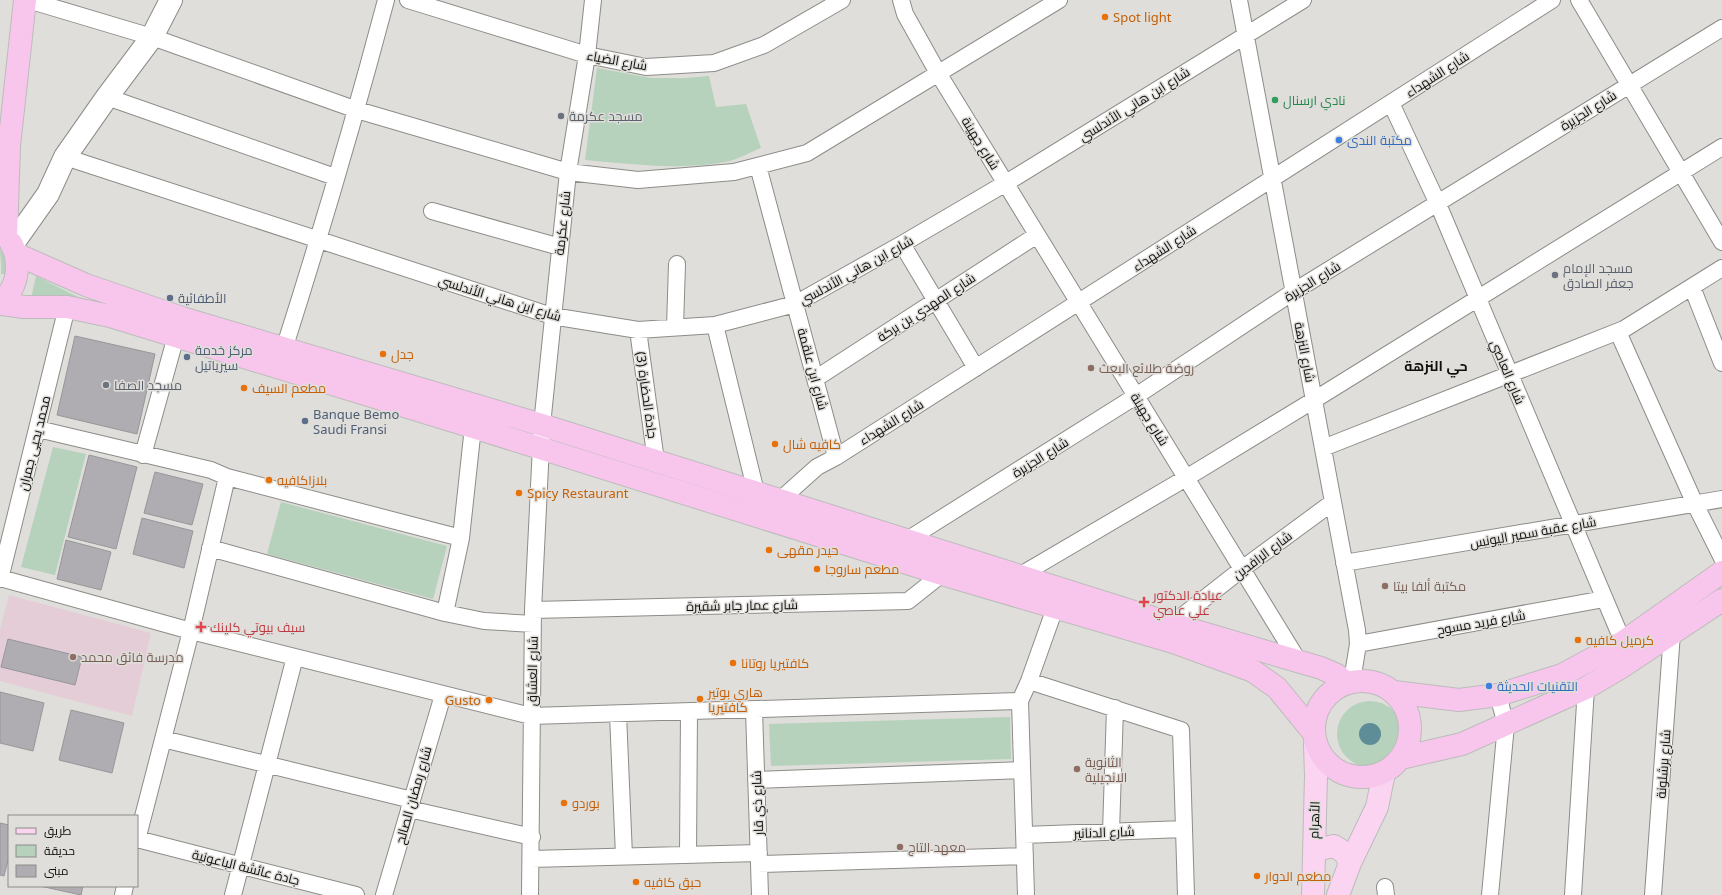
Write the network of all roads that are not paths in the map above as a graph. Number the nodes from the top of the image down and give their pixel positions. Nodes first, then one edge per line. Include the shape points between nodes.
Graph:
1 (27, 0) edge
2 (171, 0) edge
3 (386, 0) edge
4 (408, 0) edge
5 (593, 0) edge
6 (842, 0) edge
7 (901, 0) edge
8 (1058, 0) edge
9 (1239, 0) edge
10 (1303, 0) edge
11 (1552, 0) edge
12 (1580, 0) edge
13 (1722, 28) edge
14 (1245, 36) junction
15 (152, 37) junction
16 (587, 55) junction
17 (938, 73) junction
18 (1629, 84) junction
19 (107, 97) junction
20 (1391, 103) junction
21 (357, 110) junction
22 (1722, 147) edge
23 (65, 157) junction
24 (758, 166) junction
25 (568, 172) junction
26 (1681, 173) junction
27 (335, 177) junction
28 (1272, 179) junction
29 (1006, 183) junction
30 (1438, 204) junction
31 (432, 211) dead end
32 (1037, 235) junction
33 (318, 241) junction
34 (8, 242) edge
35 (1722, 242) edge
36 (902, 244) junction
37 (560, 248) junction
38 (677, 264) dead end
39 (1722, 268) edge
40 (1692, 287) junction
41 (1293, 292) junction
42 (1477, 298) junction
43 (936, 301) junction
44 (1078, 302) junction
45 (0, 303) edge
46 (795, 304) junction
47 (67, 308) junction
48 (552, 316) junction
49 (715, 325) junction
50 (674, 327) junction
51 (638, 330) junction
52 (1618, 332) junction
53 (176, 336) junction
54 (284, 349) junction
55 (1722, 363) edge
56 (976, 368) junction
57 (1510, 375) junction
58 (815, 379) junction
59 (1136, 396) junction
60 (1314, 400) junction
61 (542, 425) junction
62 (473, 427) junction
63 (38, 429) junction
64 (541, 448) junction
65 (1323, 448) junction
66 (143, 455) junction
67 (836, 456) junction
68 (656, 460) junction
69 (227, 477) junction
70 (1186, 478) junction
71 (756, 492) junction
72 (1722, 499) edge
73 (780, 500) junction
74 (1333, 502) junction
75 (1695, 504) junction
76 (1573, 525) junction
77 (461, 538) junction
78 (907, 540) junction
79 (210, 548) junction
80 (1722, 558) edge
81 (1344, 563) junction
82 (1242, 569) junction
83 (1722, 572) edge
84 (942, 574) junction
85 (1019, 576) junction
86 (0, 578) edge
87 (1604, 600) junction
88 (1722, 600) edge
89 (1055, 608) junction
90 (445, 613) junction
91 (533, 617) junction
92 (1172, 624) junction
93 (191, 631) junction
94 (1672, 633) junction
95 (1623, 642) junction
96 (1358, 644) junction
97 (295, 657) junction
98 (1299, 662) junction
99 (1029, 681) junction
100 (1349, 682) junction
101 (1586, 688) junction
102 (1394, 692) junction
103 (1498, 694) junction
104 (443, 695) junction
105 (1020, 701) junction
106 (1115, 708) junction
107 (754, 710) junction
108 (689, 712) junction
109 (618, 714) junction
110 (531, 716) junction
111 (1506, 724) junction
112 (1314, 738) junction
113 (163, 739) junction
114 (1401, 758) junction
115 (266, 764) junction
116 (1022, 770) junction
117 (1384, 773) junction
118 (756, 780) junction
119 (411, 804) junction
120 (1184, 829) junction
121 (1111, 832) junction
122 (1024, 835) junction
123 (138, 836) edge
124 (532, 837) junction
125 (138, 840) edge
126 (688, 855) junction
127 (1314, 855) junction
128 (624, 856) junction
129 (1025, 856) junction
130 (759, 858) junction
131 (531, 859) junction
132 (1350, 864) junction
133 (241, 866) junction
134 (233, 895) edge
135 (356, 895) edge
136 (384, 895) edge
137 (530, 895) edge
138 (760, 895) edge
139 (1026, 895) edge
140 (1186, 895) edge
141 (1313, 895) edge
142 (1338, 895) edge
143 (1490, 895) edge
144 (1574, 895) edge
145 (1653, 895) edge

1 - 15 street
1 - 34 highway via 9,146
2 - 15 main road
3 - 21 street
4 - 16 street, شارع الضياء
5 - 16 street, شارع عكرمة
6 - 16 street, شارع الضياء via 764,45 714,63 646,67
7 - 17 street, شارع جهينة via 905,14
8 - 17 street
9 - 14 street, شارع النزهة
10 - 14 street, شارع ابن هاني الأندلسي
11 - 20 street, شارع الشهداء
12 - 18 street
13 - 18 street, شارع الجزيرة
14 - 28 street, شارع النزهة
14 - 29 street, شارع ابن هاني الأندلسي
15 - 19 main road
15 - 21 street
16 - 25 street, شارع عكرمة
17 - 24 street via 807,152
17 - 29 street, شارع جهينة
18 - 26 street
18 - 30 street, شارع الجزيرة
19 - 23 main road
19 - 27 street
20 - 28 street, شارع الشهداء
20 - 30 street, شارع العاصي
21 - 25 street
21 - 27 street
22 - 26 street
23 - 33 street, شارع ابن هاني الأندلسي
23 - 34 main road via 48,194
24 - 25 street via 734,172 638,180
24 - 46 street, شارع ابن علقمة
25 - 37 street, شارع عكرمة
26 - 35 street
26 - 42 street
27 - 33 street
28 - 41 street, شارع النزهة
28 - 44 street, شارع الشهداء
29 - 32 street, شارع جهينة
29 - 36 street, شارع ابن هاني الأندلسي
30 - 41 street, شارع الجزيرة
30 - 42 street, شارع العاصي
31 - 37 street
32 - 43 street, شارع المهدي بن بركة
32 - 44 street, شارع جهينة
33 - 48 street, شارع ابن هاني الأندلسي
33 - 54 street
34 - 45 highway via 17,272 11,290
34 - 54 highway via 86,285
36 - 43 street
36 - 46 street, شارع ابن هاني الأندلسي
37 - 48 street, شارع عكرمة
38 - 50 street
39 - 40 street
40 - 52 street
40 - 55 street
41 - 59 street, شارع الجزيرة
41 - 60 street, شارع النزهة
42 - 57 street, شارع العاصي
42 - 60 street
43 - 56 street
43 - 58 street, شارع المهدي بن بركة
44 - 56 street, شارع الشهداء
44 - 59 street, شارع جهينة
45 - 47 highway via 24,307
46 - 49 street, شارع ابن هاني الأندلسي
46 - 58 street, شارع ابن علقمة
47 - 53 highway via 110,316
47 - 63 street, محمد يحيى جمران
48 - 51 street, شارع ابن هاني الأندلسي
48 - 61 street, شارع عكرمة
49 - 50 street, شارع ابن هاني الأندلسي
49 - 71 street
50 - 51 street, شارع ابن هاني الأندلسي
51 - 68 street, جادة الحضارة (3)
52 - 57 street
52 - 75 street
53 - 62 highway
53 - 66 street
54 - 61 highway
56 - 67 street, شارع الشهداء
57 - 65 street
57 - 76 street, شارع العاصي
58 - 67 street, شارع ابن علقمة
59 - 70 street, شارع جهينة
59 - 78 street, شارع الجزيرة
60 - 65 street, شارع النزهة
60 - 70 street
61 - 64 street, شارع عكرمة
61 - 68 highway
62 - 64 highway
62 - 77 street
63 - 66 street
63 - 86 street, محمد يحيى جمران
64 - 84 highway
64 - 91 street, شارع العشاق
65 - 74 street, شارع النزهة
66 - 69 street via 211,470
67 - 73 street, شارع الشهداء via 817,467
68 - 71 highway
69 - 77 street
69 - 79 street
70 - 82 street, شارع جهينة
70 - 85 street
71 - 73 highway
72 - 75 street, شارع عقبة سمير اليونس
73 - 78 highway
74 - 81 street, شارع النزهة
74 - 82 street, شارع الرافدين
75 - 76 street, شارع عقبة سمير اليونس
75 - 80 street
76 - 81 street, شارع عقبة سمير اليونس
76 - 87 street, شارع العاصي
77 - 90 street
78 - 85 highway
79 - 90 street, شارع عمار جابر شقيرة
79 - 93 street
81 - 96 street, شارع النزهة
82 - 92 street, شارع الرافدين
82 - 98 street, شارع جهينة
83 - 95 highway
84 - 89 highway
84 - 91 street, شارع عمار جابر شقيرة via 908,601
85 - 92 highway
86 - 93 street
87 - 95 street, شارع العاصي
87 - 96 street, شارع فريد مسوح
88 - 94 highway
89 - 99 street
89 - 112 highway via 1173,642 1253,671 1276,688
90 - 91 street, شارع عمار جابر شقيرة via 484,621
91 - 110 street, شارع العشاق
92 - 98 highway
93 - 97 street
93 - 113 street
94 - 101 highway
94 - 145 street, شارع برشلونة
95 - 103 highway via 1562,675
96 - 100 street, شارع النزهة
97 - 104 street
97 - 115 street
98 - 100 highway via 1337,675
99 - 105 street
99 - 106 street
100 - 102 highway via 1367,680 1382,684
100 - 112 highway via 1332,690 1321,702 1315,716
101 - 111 highway
101 - 144 street
102 - 103 highway via 1459,700
102 - 114 highway via 1406,706 1411,724 1410,742
103 - 111 street
104 - 110 street
104 - 119 street, شارع رمضان الصالح
105 - 107 street
105 - 116 street
106 - 120 street via 1181,730
106 - 121 street
107 - 108 street
107 - 118 street, شارع ذي قار
108 - 109 street
108 - 126 street
109 - 110 street
109 - 128 street
110 - 124 street, شارع العشاق
111 - 114 highway via 1462,744
111 - 143 street
112 - 117 highway via 1326,763 1343,774 1364,778
112 - 127 main road, الأهرام
113 - 115 street
113 - 123 street
114 - 117 highway
115 - 119 street
115 - 133 street
116 - 118 street
116 - 122 street
117 - 132 main road via 1377,807
118 - 130 street, شارع ذي قار
119 - 124 street
119 - 136 street, شارع رمضان الصالح
120 - 121 street, شارع الدنانير
120 - 140 street
121 - 122 street, شارع الدنانير
122 - 129 street
124 - 131 street, شارع العشاق
125 - 133 street, جادة عائشة الباعونية
126 - 128 street
126 - 130 street
127 - 132 main road via 1319,848 1334,846 1345,853
127 - 141 main road, الأهرام
128 - 131 street
129 - 130 street
129 - 139 street
130 - 138 street, شارع ذي قار
131 - 137 street, شارع العشاق
132 - 142 main road
133 - 134 street
133 - 135 street, جادة عائشة الباعونية

